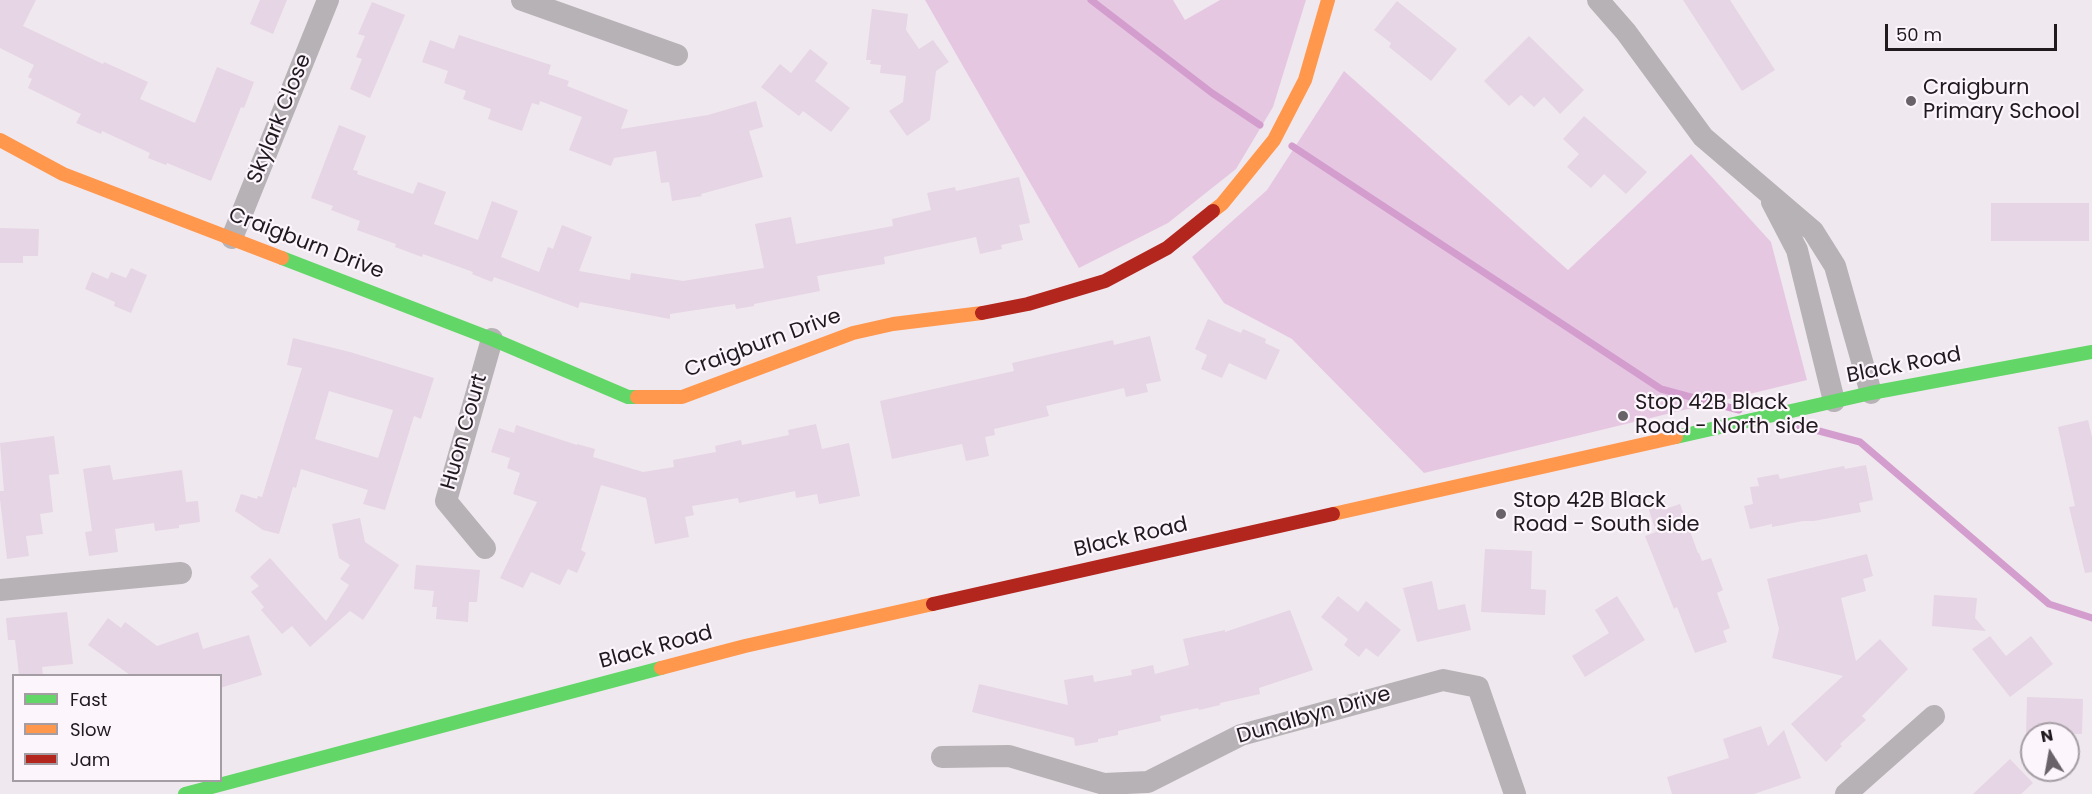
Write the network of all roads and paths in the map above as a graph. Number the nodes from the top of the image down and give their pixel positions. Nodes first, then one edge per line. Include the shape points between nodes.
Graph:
1 (328, 0) edge
2 (522, 0) edge
3 (1328, 0) edge
4 (1598, 0) edge
5 (677, 55) dead end
6 (0, 140) edge
7 (1768, 192) junction
8 (231, 238) junction
9 (492, 339) junction
10 (2092, 351) edge
11 (1871, 393) junction
12 (1834, 401) junction
13 (485, 548) dead end
14 (182, 573) dead end
15 (0, 590) edge
16 (1934, 716) dead end
17 (942, 757) dead end
18 (185, 794) edge
19 (1515, 794) edge
20 (1846, 794) edge

1 - 8 street, Skylark Close
2 - 5 street
3 - 9 main road, Craigburn Drive via 1305,80 1274,140 1222,204 1167,248 1105,280 1028,304 854,333 682,397 628,397
4 - 7 street via 1703,137
6 - 8 main road, Craigburn Drive via 63,174
7 - 11 street via 1813,231 1835,266
7 - 12 street via 1797,250
8 - 9 main road, Craigburn Drive
9 - 13 street, Huon Court via 446,501
10 - 11 main road, Black Road
11 - 12 main road, Black Road
12 - 18 main road, Black Road via 745,646
14 - 15 street
16 - 20 street
17 - 19 street, Dunalbyn Drive via 1009,756 1104,784 1148,782 1241,735 1443,680 1478,687

